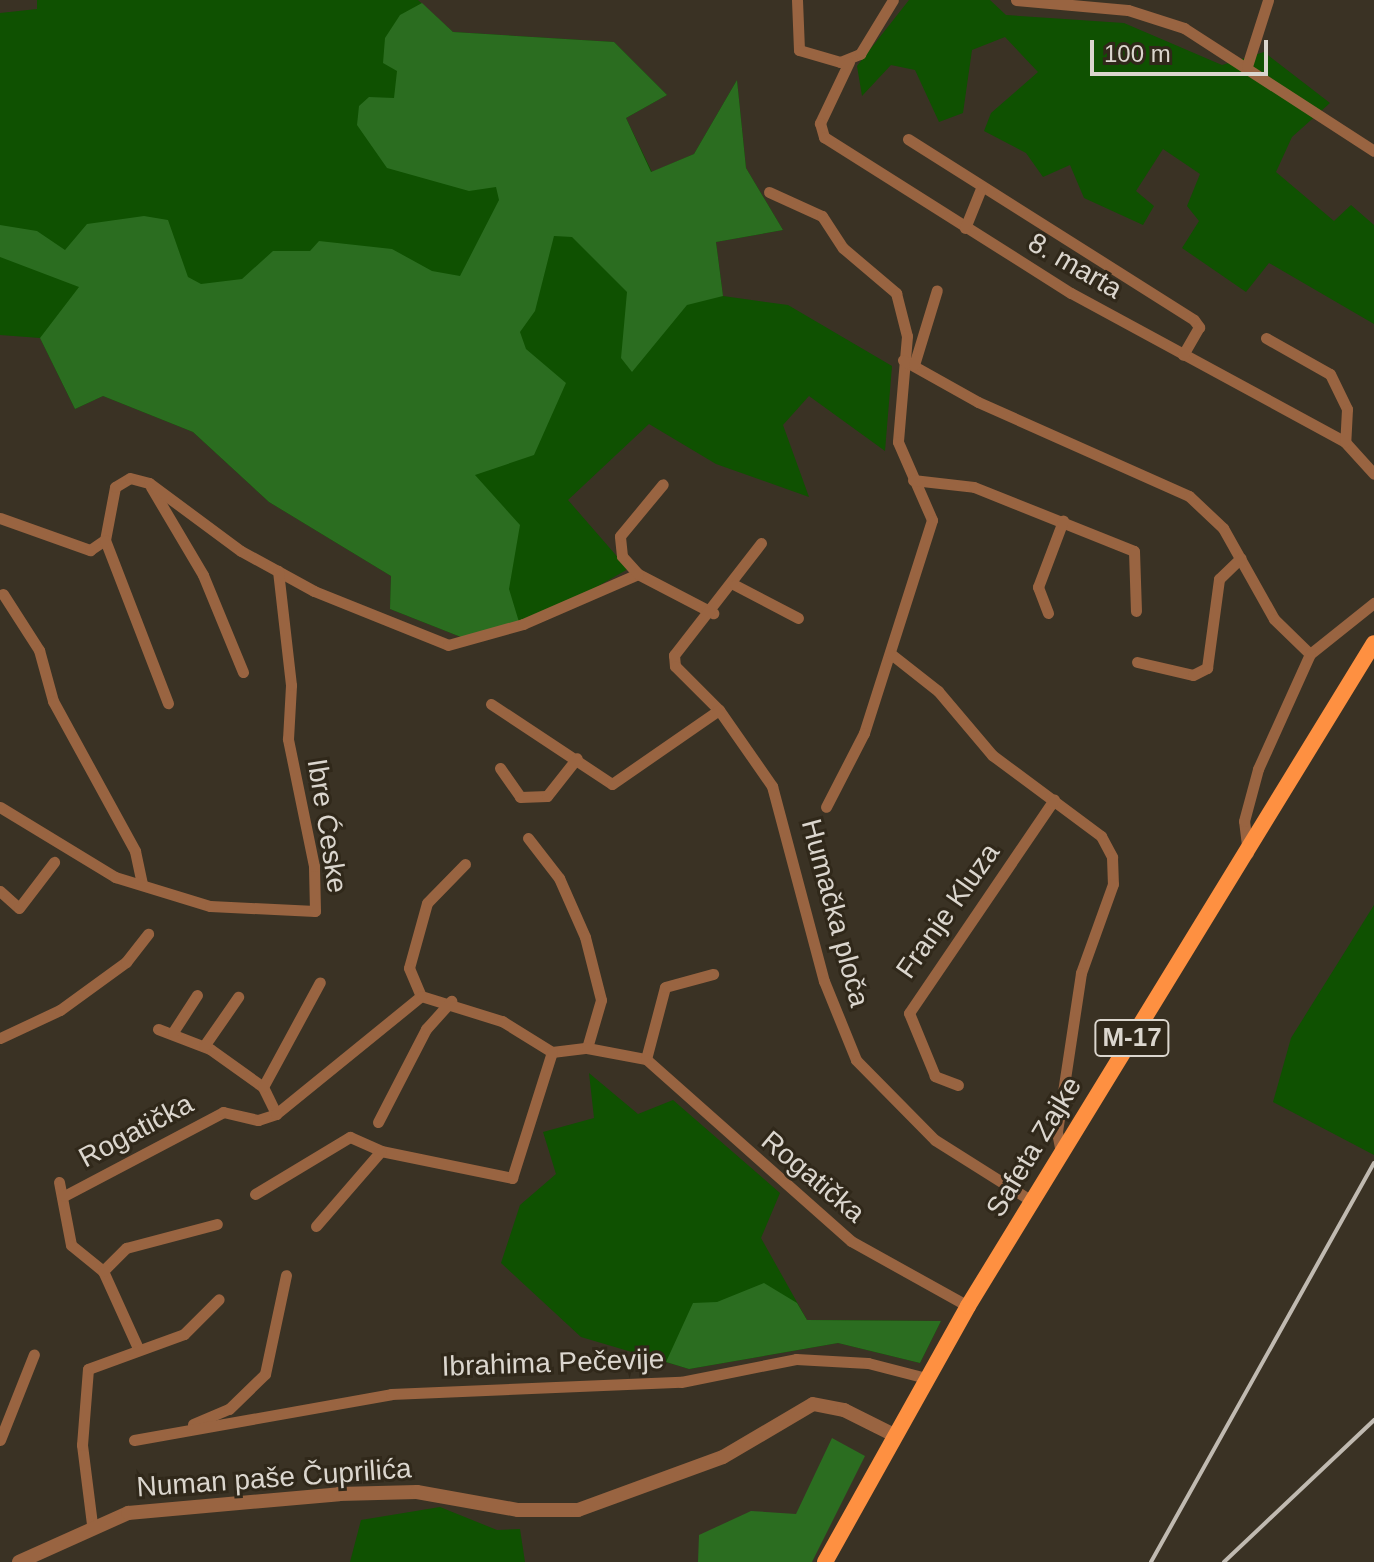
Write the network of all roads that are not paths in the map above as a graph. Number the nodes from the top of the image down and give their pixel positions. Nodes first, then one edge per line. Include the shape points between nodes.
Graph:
1 (797, 0) edge
2 (893, 0) edge
3 (1016, 0) edge
4 (1268, 0) edge
5 (849, 62) junction
6 (1247, 66) junction
7 (908, 139) dead end
8 (1374, 151) edge
9 (982, 186) junction
10 (769, 192) dead end
11 (965, 228) junction
12 (937, 290) dead end
13 (1266, 338) dead end
14 (1183, 355) junction
15 (908, 362) junction
16 (1345, 442) junction
17 (1374, 474) edge
18 (913, 480) junction
19 (149, 483) junction
20 (663, 484) dead end
21 (0, 518) edge
22 (1063, 521) junction
23 (105, 540) junction
24 (761, 543) dead end
25 (1241, 558) junction
26 (278, 571) junction
27 (638, 574) junction
28 (735, 585) junction
29 (3, 594) dead end
30 (1374, 603) edge
31 (1136, 611) dead end
32 (713, 613) junction
33 (1048, 613) dead end
34 (798, 618) dead end
35 (1374, 643) edge
36 (891, 654) junction
37 (1310, 654) junction
38 (1137, 662) dead end
39 (243, 672) dead end
40 (168, 703) dead end
41 (491, 704) dead end
42 (719, 710) junction
43 (577, 758) junction
44 (500, 768) dead end
45 (1054, 800) junction
46 (0, 807) edge
47 (826, 807) dead end
48 (528, 838) dead end
49 (1249, 853) junction
50 (54, 862) dead end
51 (465, 864) dead end
52 (142, 884) junction
53 (0, 891) edge
54 (148, 934) dead end
55 (713, 974) dead end
56 (320, 982) dead end
57 (197, 995) dead end
58 (421, 996) junction
59 (238, 997) dead end
60 (451, 1001) junction
61 (158, 1029) dead end
62 (173, 1032) junction
63 (0, 1038) edge
64 (204, 1046) junction
65 (587, 1048) junction
66 (552, 1052) junction
67 (646, 1059) junction
68 (958, 1085) dead end
69 (263, 1087) junction
70 (276, 1114) junction
71 (378, 1122) dead end
72 (381, 1151) junction
73 (1061, 1152) junction
74 (59, 1182) dead end
75 (255, 1194) dead end
76 (64, 1196) junction
77 (1032, 1201) junction
78 (217, 1224) dead end
79 (316, 1226) dead end
80 (103, 1271) junction
81 (286, 1275) dead end
82 (219, 1299) dead end
83 (968, 1306) junction
84 (138, 1348) junction
85 (34, 1354) dead end
86 (926, 1378) junction
87 (181, 1428) junction
88 (894, 1435) junction
89 (0, 1440) edge
90 (134, 1440) dead end
91 (92, 1524) junction
92 (19, 1562) edge
93 (825, 1562) edge

1 - 5 street via 801,53
2 - 5 street
3 - 6 street via 1128,10 1184,28
4 - 6 street
5 - 11 street, 8. marta via 820,132
6 - 8 street
7 - 9 street
9 - 11 street
9 - 14 street via 1194,320 1199,327
10 - 15 street via 815,210 843,248 889,284 906,322
11 - 14 street, 8. marta
12 - 15 street
13 - 16 street via 1330,374 1347,409
14 - 16 street, 8. marta
15 - 18 street via 897,425
15 - 25 street via 978,402 1189,496
16 - 17 street, 8. marta
18 - 22 street via 965,484
18 - 36 street via 931,531
19 - 23 street via 130,478 115,487
19 - 26 street
19 - 39 street via 203,575
20 - 27 street via 620,536 622,556
21 - 23 street via 90,550
22 - 31 street via 1134,551
22 - 33 street via 1038,587
23 - 40 street
24 - 28 street, Humačka ploča
25 - 37 street via 1274,619
25 - 38 street via 1219,579 1207,668 1193,675
26 - 27 street via 448,645 509,629
26 - 52 street, Ibre Ćeske via 291,685 288,739 314,866 315,911 210,906
27 - 32 street
28 - 32 street, Humačka ploča
28 - 34 street
29 - 52 street via 39,650 53,701 135,851
30 - 37 street
32 - 42 street, Humačka ploča via 673,660
35 - 49 main road, Safeta Zajke / M-17
36 - 45 street via 938,691 992,755
36 - 47 street via 853,761
37 - 49 street via 1254,782 1244,821
41 - 43 street
42 - 43 street via 617,784
42 - 77 street, Humačka ploča via 760,764 783,813 824,981 856,1060 935,1140
43 - 44 street via 547,796 520,797
45 - 68 street, Franje Kluza via 909,1013 935,1076
45 - 73 street via 1101,836 1115,870 1081,973 1057,1132
46 - 52 street, Ibre Ćeske via 91,867
48 - 65 street via 559,878 585,937 601,1000
49 - 73 main road, Safeta Zajke / M-17
50 - 53 street via 19,908
51 - 58 street via 427,903 409,968
54 - 63 street via 126,962 60,1010
55 - 67 street via 665,987
56 - 69 street
57 - 62 street
58 - 60 street
58 - 70 street
59 - 64 street
60 - 66 street
60 - 71 street via 426,1029
61 - 62 street
62 - 64 street
64 - 69 street
65 - 66 street
65 - 67 street
66 - 72 street via 512,1178
67 - 83 street, Rogatička via 851,1241
69 - 70 street
70 - 76 street, Rogatička via 258,1120 223,1112
72 - 75 street via 350,1137
72 - 79 street
73 - 77 main road, Safeta Zajke / M-17
74 - 76 street
76 - 80 street via 71,1245
77 - 83 main road, Safeta Zajke / M-17
78 - 80 street via 126,1248
80 - 84 street
81 - 87 street, Ibrahima Pečevije via 265,1374 229,1409
82 - 84 street via 184,1334
83 - 86 main road, Safeta Zajke / M-17
84 - 91 street via 88,1369 82,1445
85 - 89 street
86 - 87 street, Ibrahima Pečevije via 868,1363 796,1359 681,1382 391,1394 286,1417
86 - 88 main road, Safeta Zajke / M-17
87 - 90 street, Ibrahima Pečevije
88 - 91 street, Numan paše Čuprilića via 844,1410 813,1404 723,1457 578,1510 518,1510 429,1493 373,1492 128,1513
88 - 93 main road, Safeta Zajke / M-17
91 - 92 street, Numan paše Čuprilića

